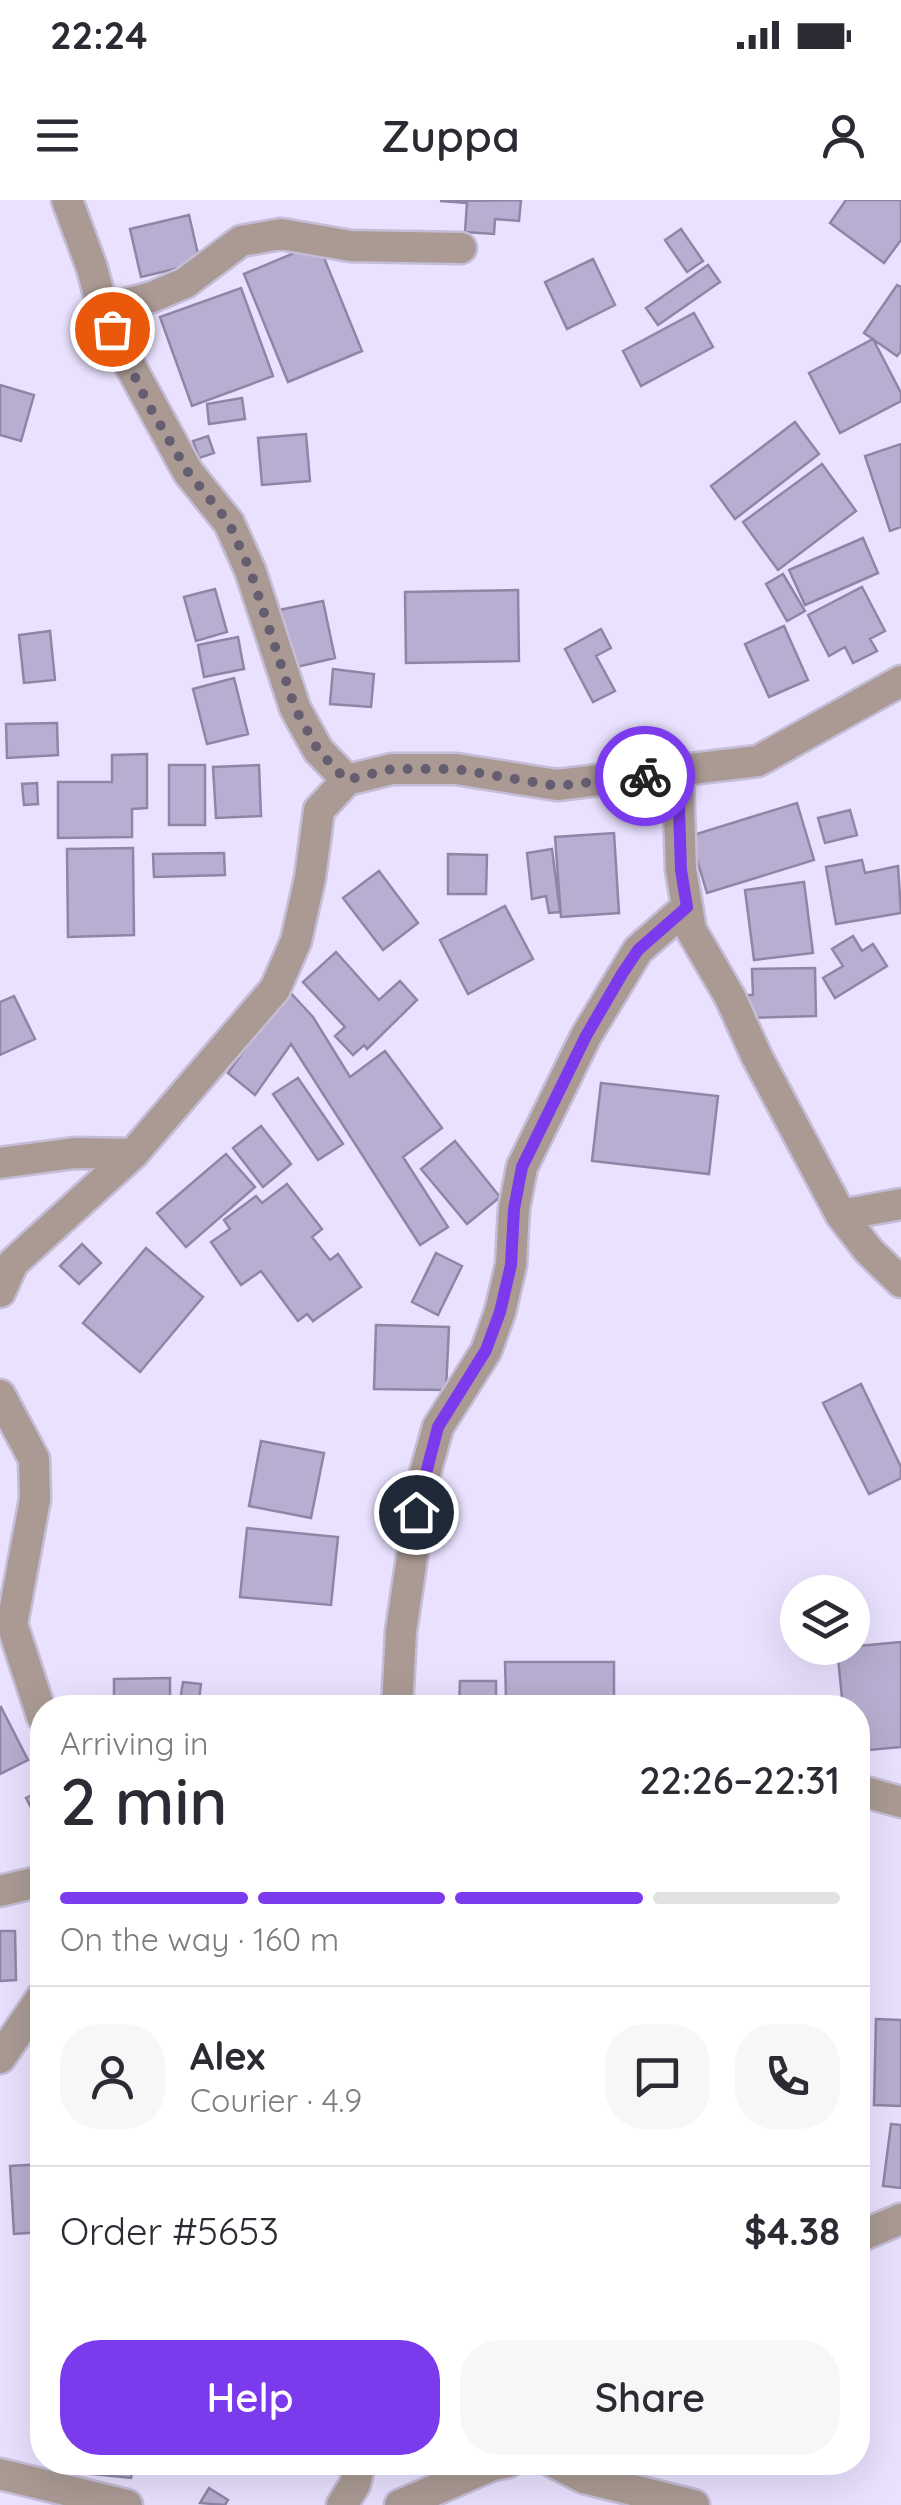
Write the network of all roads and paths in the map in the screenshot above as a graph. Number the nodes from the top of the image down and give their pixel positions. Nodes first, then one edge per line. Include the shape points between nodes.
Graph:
1 (67, 200) edge
2 (461, 248) dead end
3 (103, 310) junction
4 (901, 681) edge
5 (680, 772) junction
6 (346, 780) junction
7 (687, 907) junction
8 (133, 1154) junction
9 (0, 1163) edge
10 (901, 1204) edge
11 (841, 1214) junction
12 (901, 1282) edge
13 (0, 1292) edge
14 (0, 1394) edge
15 (6, 1624) edge
16 (34, 1695) edge
17 (398, 1695) edge
18 (870, 1793) edge
19 (901, 1802) edge
20 (30, 1884) edge
21 (0, 1891) edge
22 (30, 2014) edge
23 (0, 2058) edge
24 (901, 2219) edge
25 (870, 2232) edge
26 (0, 2474) edge
27 (357, 2475) edge
28 (470, 2475) edge
29 (578, 2475) edge
30 (127, 2505) edge
31 (342, 2505) edge
32 (400, 2505) edge
33 (694, 2505) edge

1 - 3 street
2 - 3 street via 351,246 281,234 241,241 185,284
3 - 6 street via 172,446 229,523 295,708 318,750
4 - 5 street via 758,761
5 - 6 street via 557,786 456,769 392,769
5 - 7 street
6 - 8 street via 319,810 296,941 276,989
7 - 11 street via 691,930
7 - 17 street via 638,950 617,982 522,1167 500,1312 486,1350 438,1427 424,1478
8 - 9 street
8 - 13 street via 12,1263
10 - 11 street
11 - 12 street
14 - 15 street via 34,1459 34,1499
15 - 16 street
18 - 19 street
20 - 21 street
22 - 23 street
24 - 25 street
26 - 30 street
27 - 31 street
28 - 32 street
29 - 33 street

